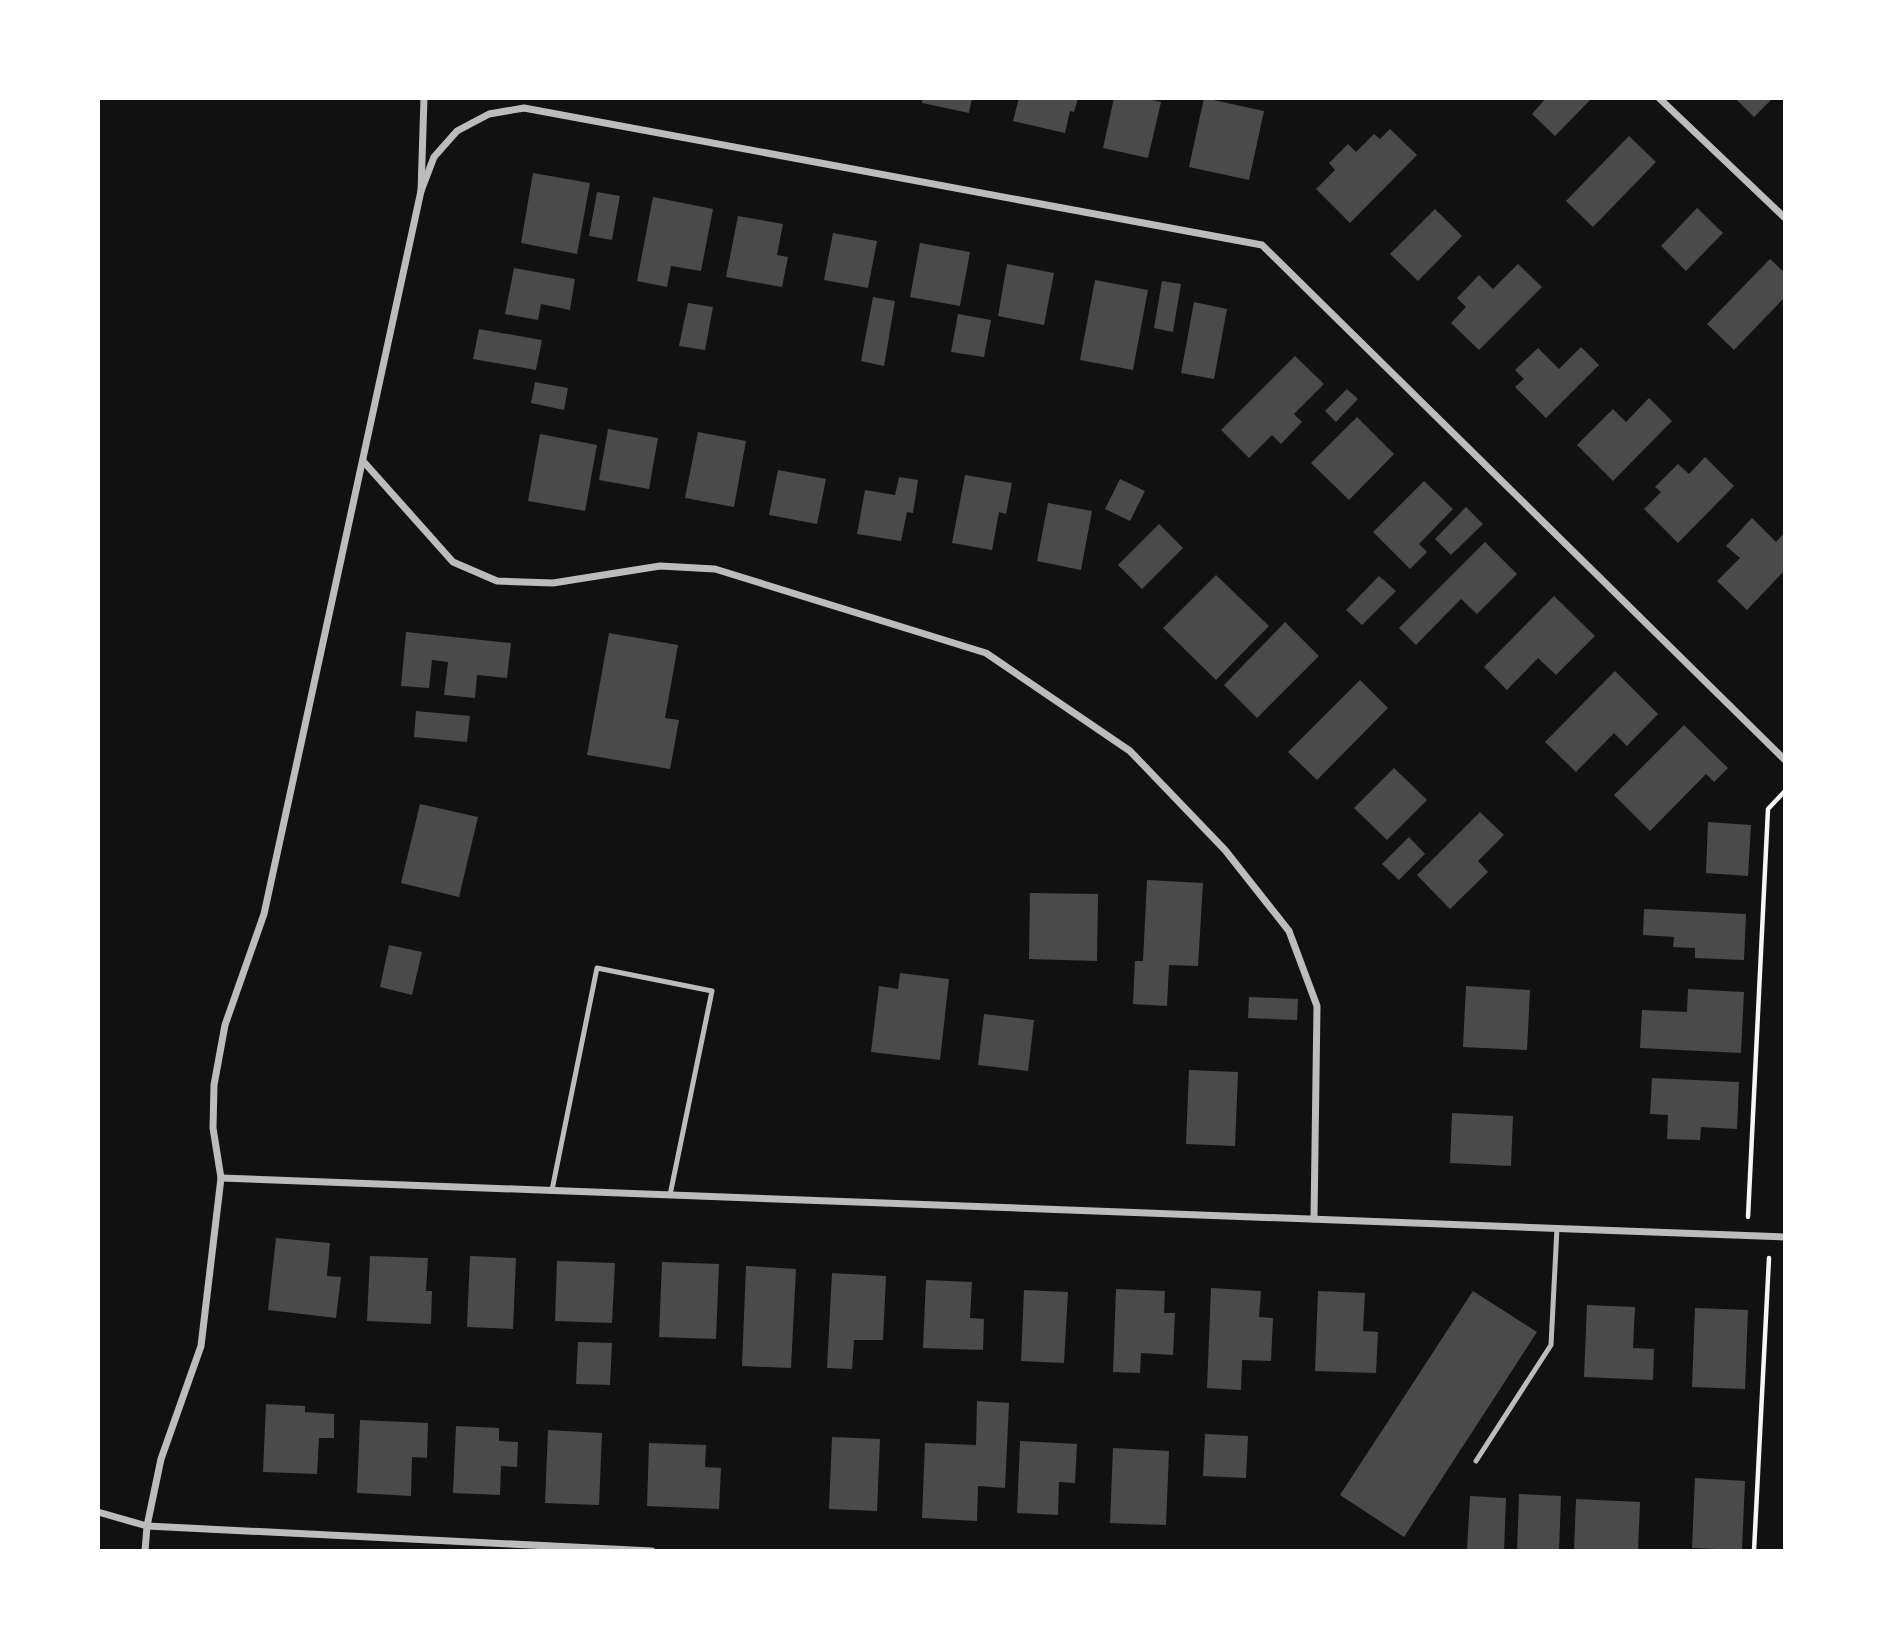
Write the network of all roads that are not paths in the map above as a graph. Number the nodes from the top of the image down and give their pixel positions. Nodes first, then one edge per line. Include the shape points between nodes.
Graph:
1 (424, 98) edge
2 (1659, 98) edge
3 (421, 191) junction
4 (1785, 218) edge
5 (363, 461) junction
6 (1785, 760) edge
7 (221, 1178) junction
8 (552, 1191) junction
9 (670, 1195) junction
10 (1314, 1219) junction
11 (1557, 1228) junction
12 (1785, 1237) edge
13 (1476, 1461) dead end
14 (98, 1512) edge
15 (148, 1526) junction
16 (145, 1551) edge
17 (652, 1551) edge

1 - 3 street
2 - 4 street
3 - 5 street
3 - 6 street via 434,157 457,131 489,114 524,108 1262,245
5 - 7 street via 264,914 225,1025 214,1084 213,1128
5 - 10 street via 453,562 497,581 553,583 660,566 715,569 986,653 1130,751 1225,850 1289,931 1317,1006
7 - 8 street
7 - 15 street via 201,1346 161,1459
8 - 9 street
8 - 9 lane via 597,968 712,991
9 - 10 street
10 - 11 street
11 - 12 street
11 - 13 lane via 1551,1345
14 - 15 street
15 - 16 street
15 - 17 street

